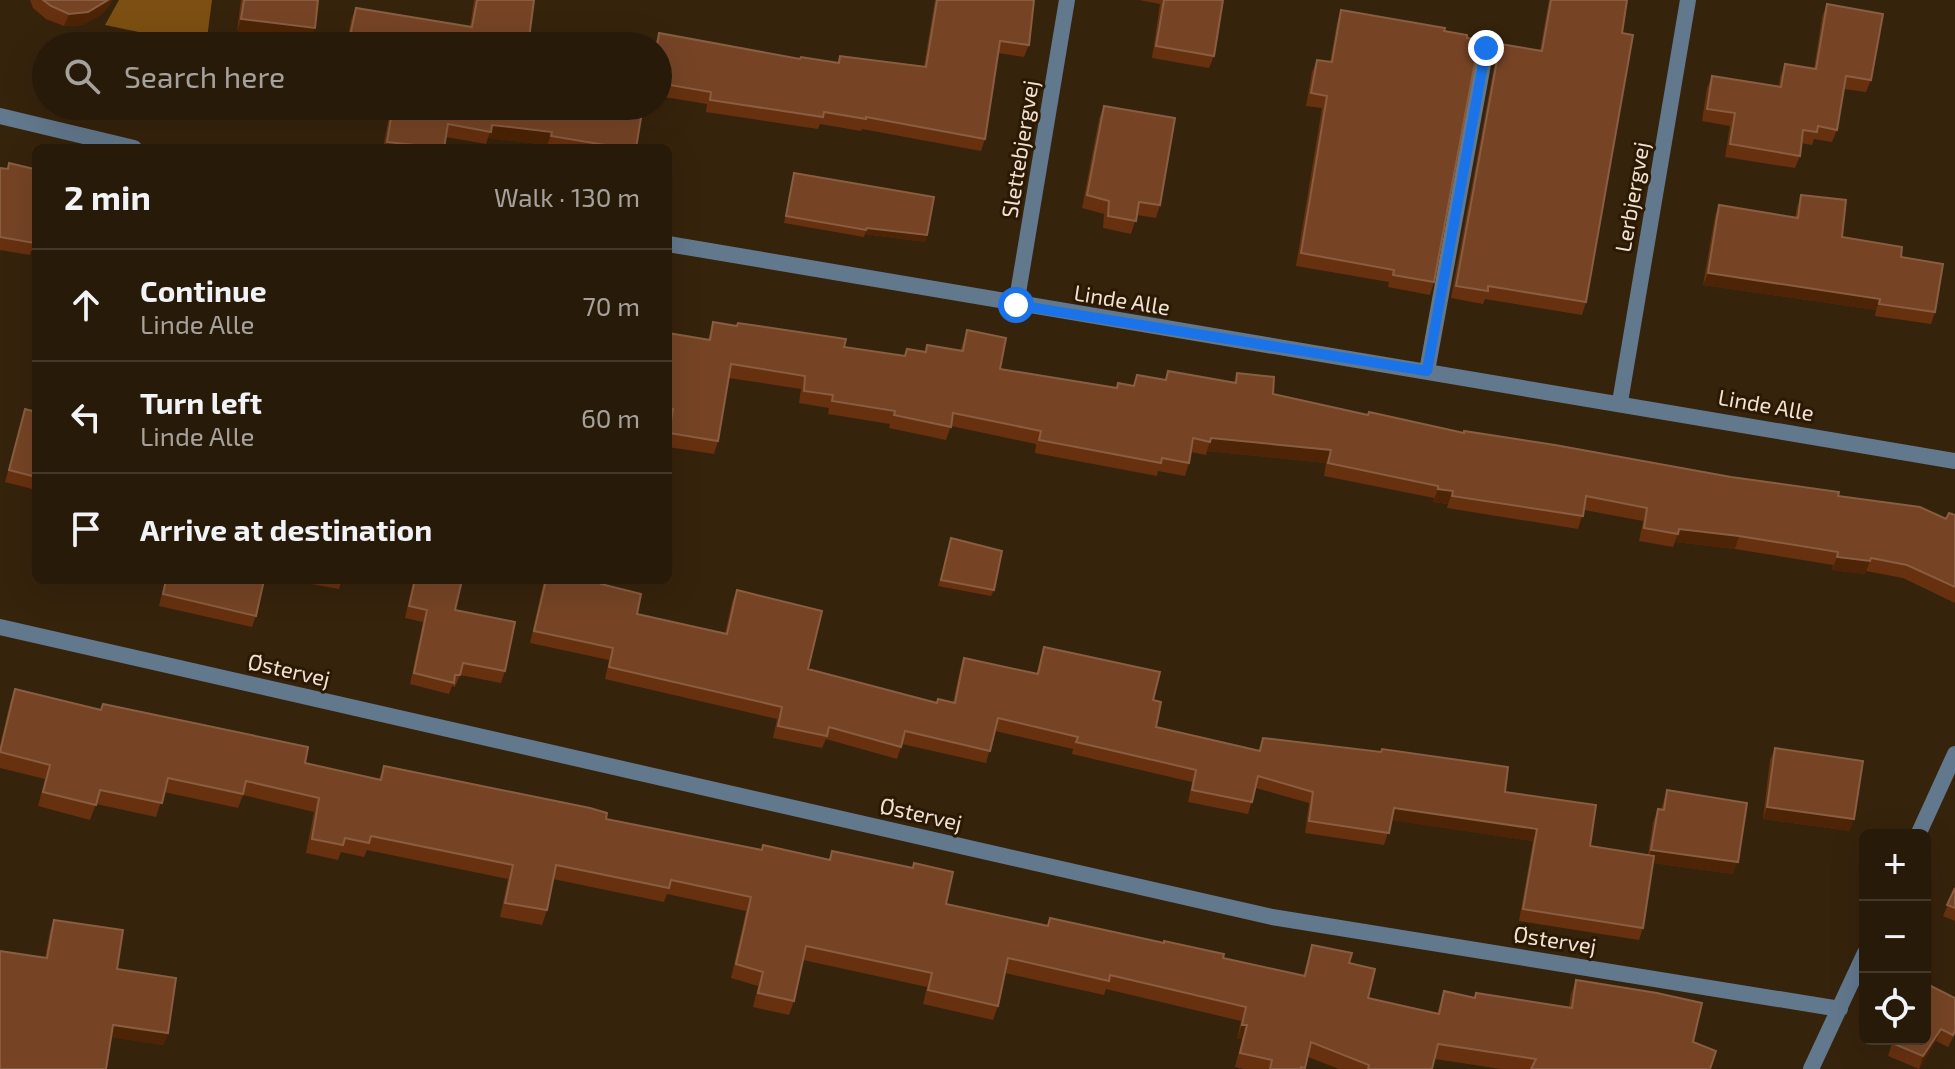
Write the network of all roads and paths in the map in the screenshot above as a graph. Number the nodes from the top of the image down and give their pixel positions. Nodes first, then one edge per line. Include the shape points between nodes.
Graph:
1 (1067, 0) edge
2 (1688, 0) edge
3 (1486, 48) dead end
4 (0, 116) edge
5 (117, 144) edge
6 (672, 245) edge
7 (1016, 305) junction
8 (1427, 371) junction
9 (1620, 402) junction
10 (1955, 461) edge
11 (0, 627) edge
12 (1955, 754) edge
13 (1921, 829) edge
14 (1859, 966) edge
15 (1840, 1009) junction
16 (1811, 1069) edge

1 - 7 street, Slettebjergvej
2 - 9 street, Lerbjergvej
3 - 8 street
4 - 5 street
6 - 7 street, Linde Alle
7 - 8 street, Linde Alle
8 - 9 street, Linde Alle
9 - 10 street, Linde Alle
11 - 15 street, Østervej via 1272,917
12 - 13 street
14 - 15 street
15 - 16 street

